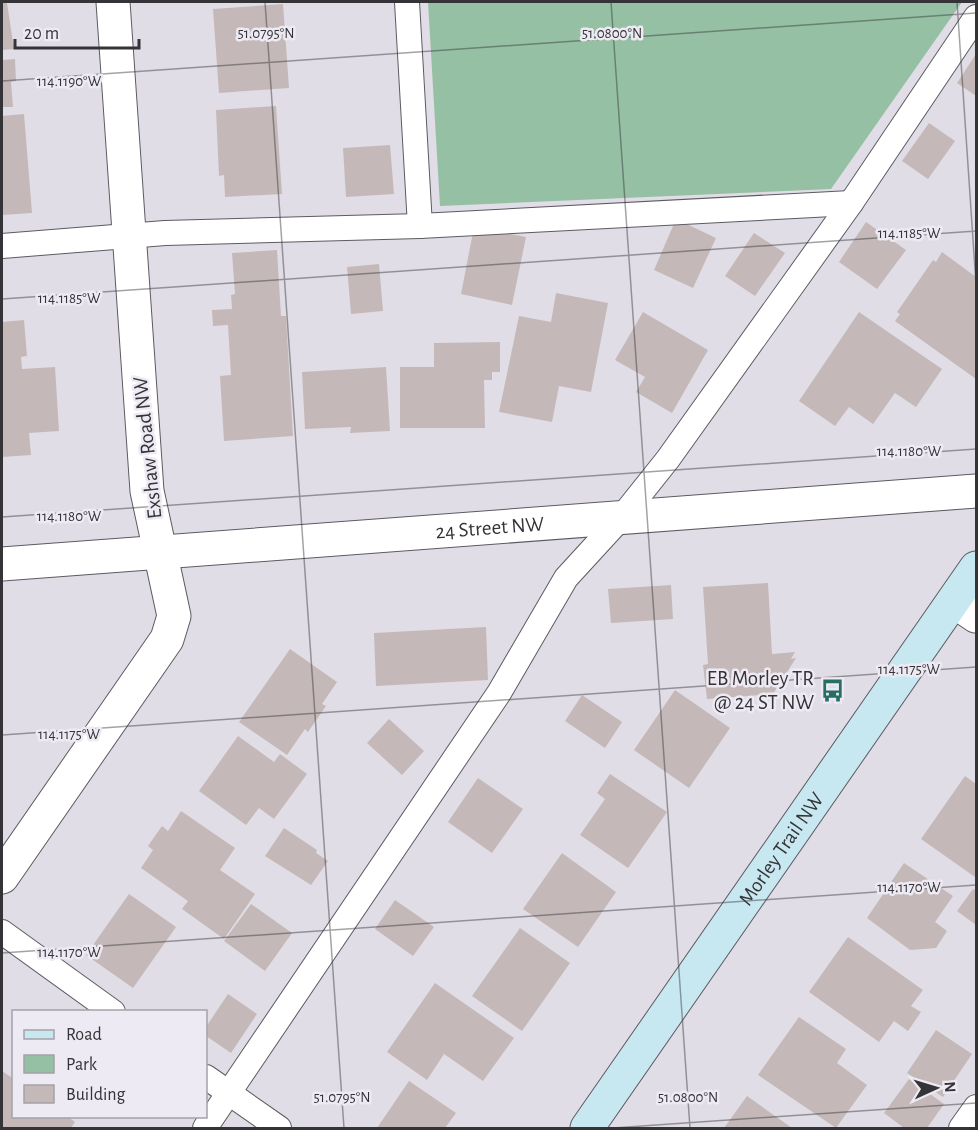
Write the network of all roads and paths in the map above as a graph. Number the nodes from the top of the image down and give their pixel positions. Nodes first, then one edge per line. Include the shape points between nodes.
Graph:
1 (113, 2) edge
2 (407, 2) edge
3 (976, 17) edge
4 (851, 203) junction
5 (420, 226) junction
6 (130, 236) junction
7 (2, 246) edge
8 (976, 491) edge
9 (621, 518) junction
10 (161, 552) junction
11 (2, 564) edge
12 (976, 568) edge
13 (965, 609) edge
14 (2, 877) edge
15 (2, 932) edge
16 (112, 1010) edge
17 (207, 1078) edge
18 (230, 1094) junction
19 (976, 1107) edge
20 (205, 1128) edge
21 (279, 1128) edge
22 (587, 1128) edge
23 (961, 1128) edge

1 - 6 street, Exshaw Road NW
2 - 5 lane
3 - 4 lane
4 - 5 lane
4 - 9 lane via 668,459
5 - 6 lane
6 - 7 lane
6 - 10 street, Exshaw Road NW via 147,491
8 - 9 street, 24 Street NW
9 - 10 street, 24 Street NW
9 - 18 lane via 566,578 499,693
10 - 11 street, 24 Street NW
10 - 14 street, Exshaw Road NW via 174,616 167,639
12 - 13 street, Morley Trail NW
13 - 22 street, Morley Trail NW
15 - 16 lane
17 - 18 lane
18 - 20 lane
18 - 21 lane
19 - 23 lane

